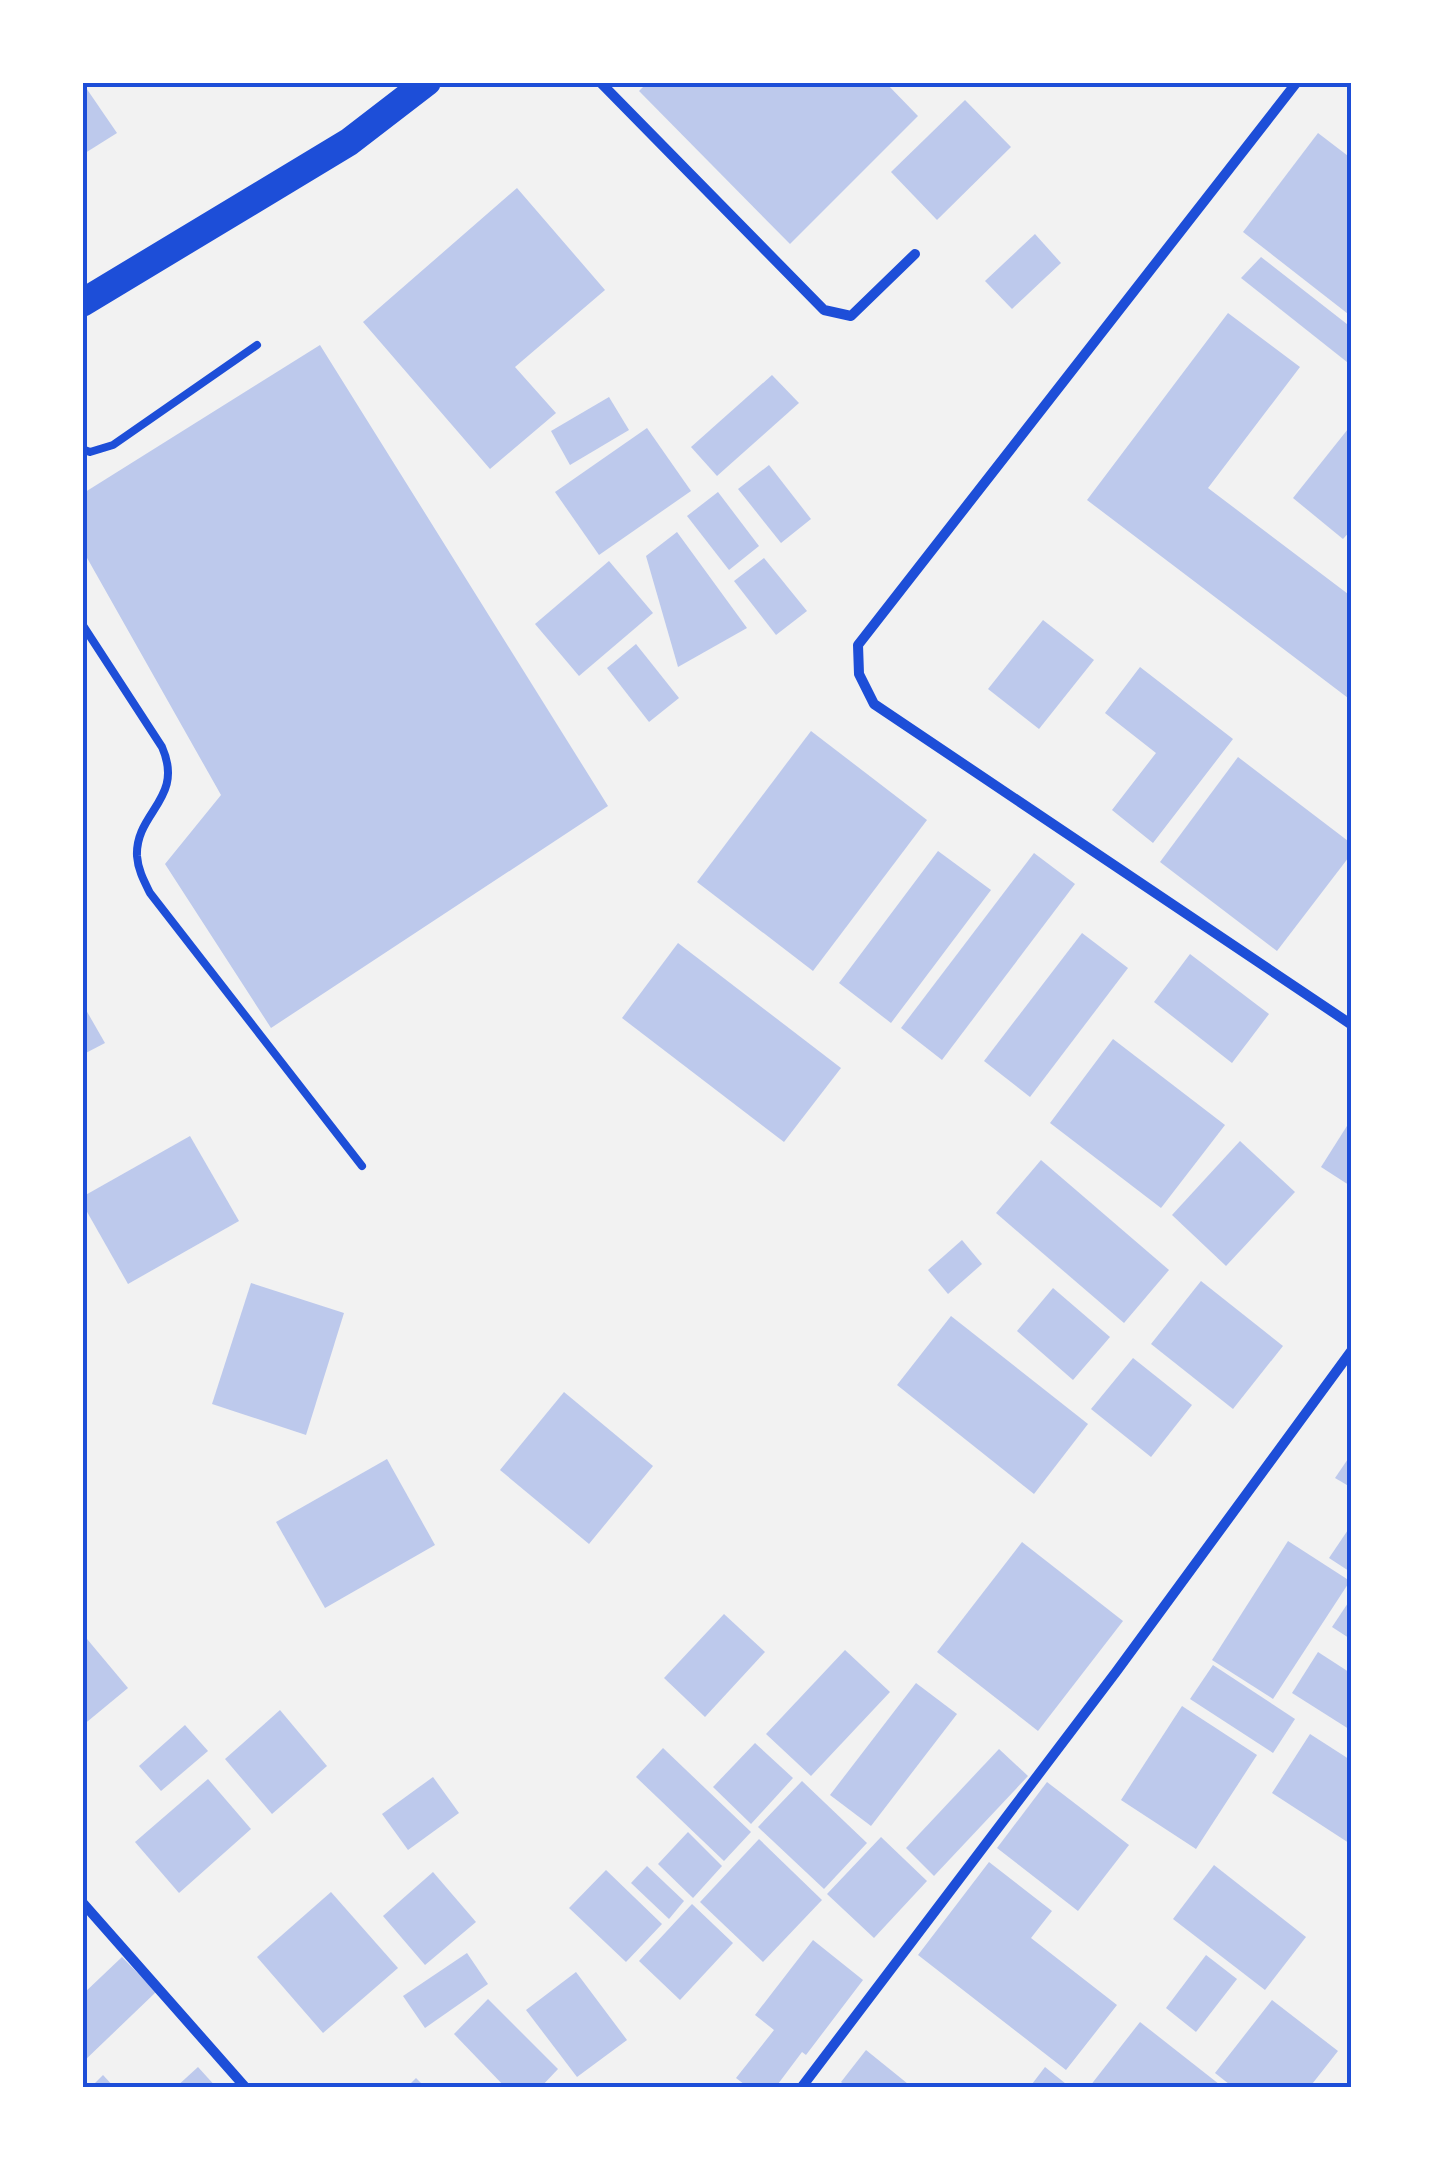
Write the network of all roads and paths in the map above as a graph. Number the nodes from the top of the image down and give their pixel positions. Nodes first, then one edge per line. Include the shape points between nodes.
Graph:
1 (427, 82) edge
2 (600, 82) edge
3 (1297, 82) edge
4 (915, 254) dead end
5 (82, 303) edge
6 (257, 345) dead end
7 (82, 449) edge
8 (82, 624) edge
9 (1352, 1025) edge
10 (362, 1166) dead end
11 (1352, 1350) edge
12 (82, 1902) edge
13 (246, 2088) edge
14 (802, 2088) edge

1 - 5 highway via 349,142
2 - 4 street via 824,310 851,316
3 - 9 street via 858,645 859,674 874,704
6 - 7 lane via 113,444
8 - 10 lane via 166,756 168,788 137,850 140,874
11 - 14 street
12 - 13 street

